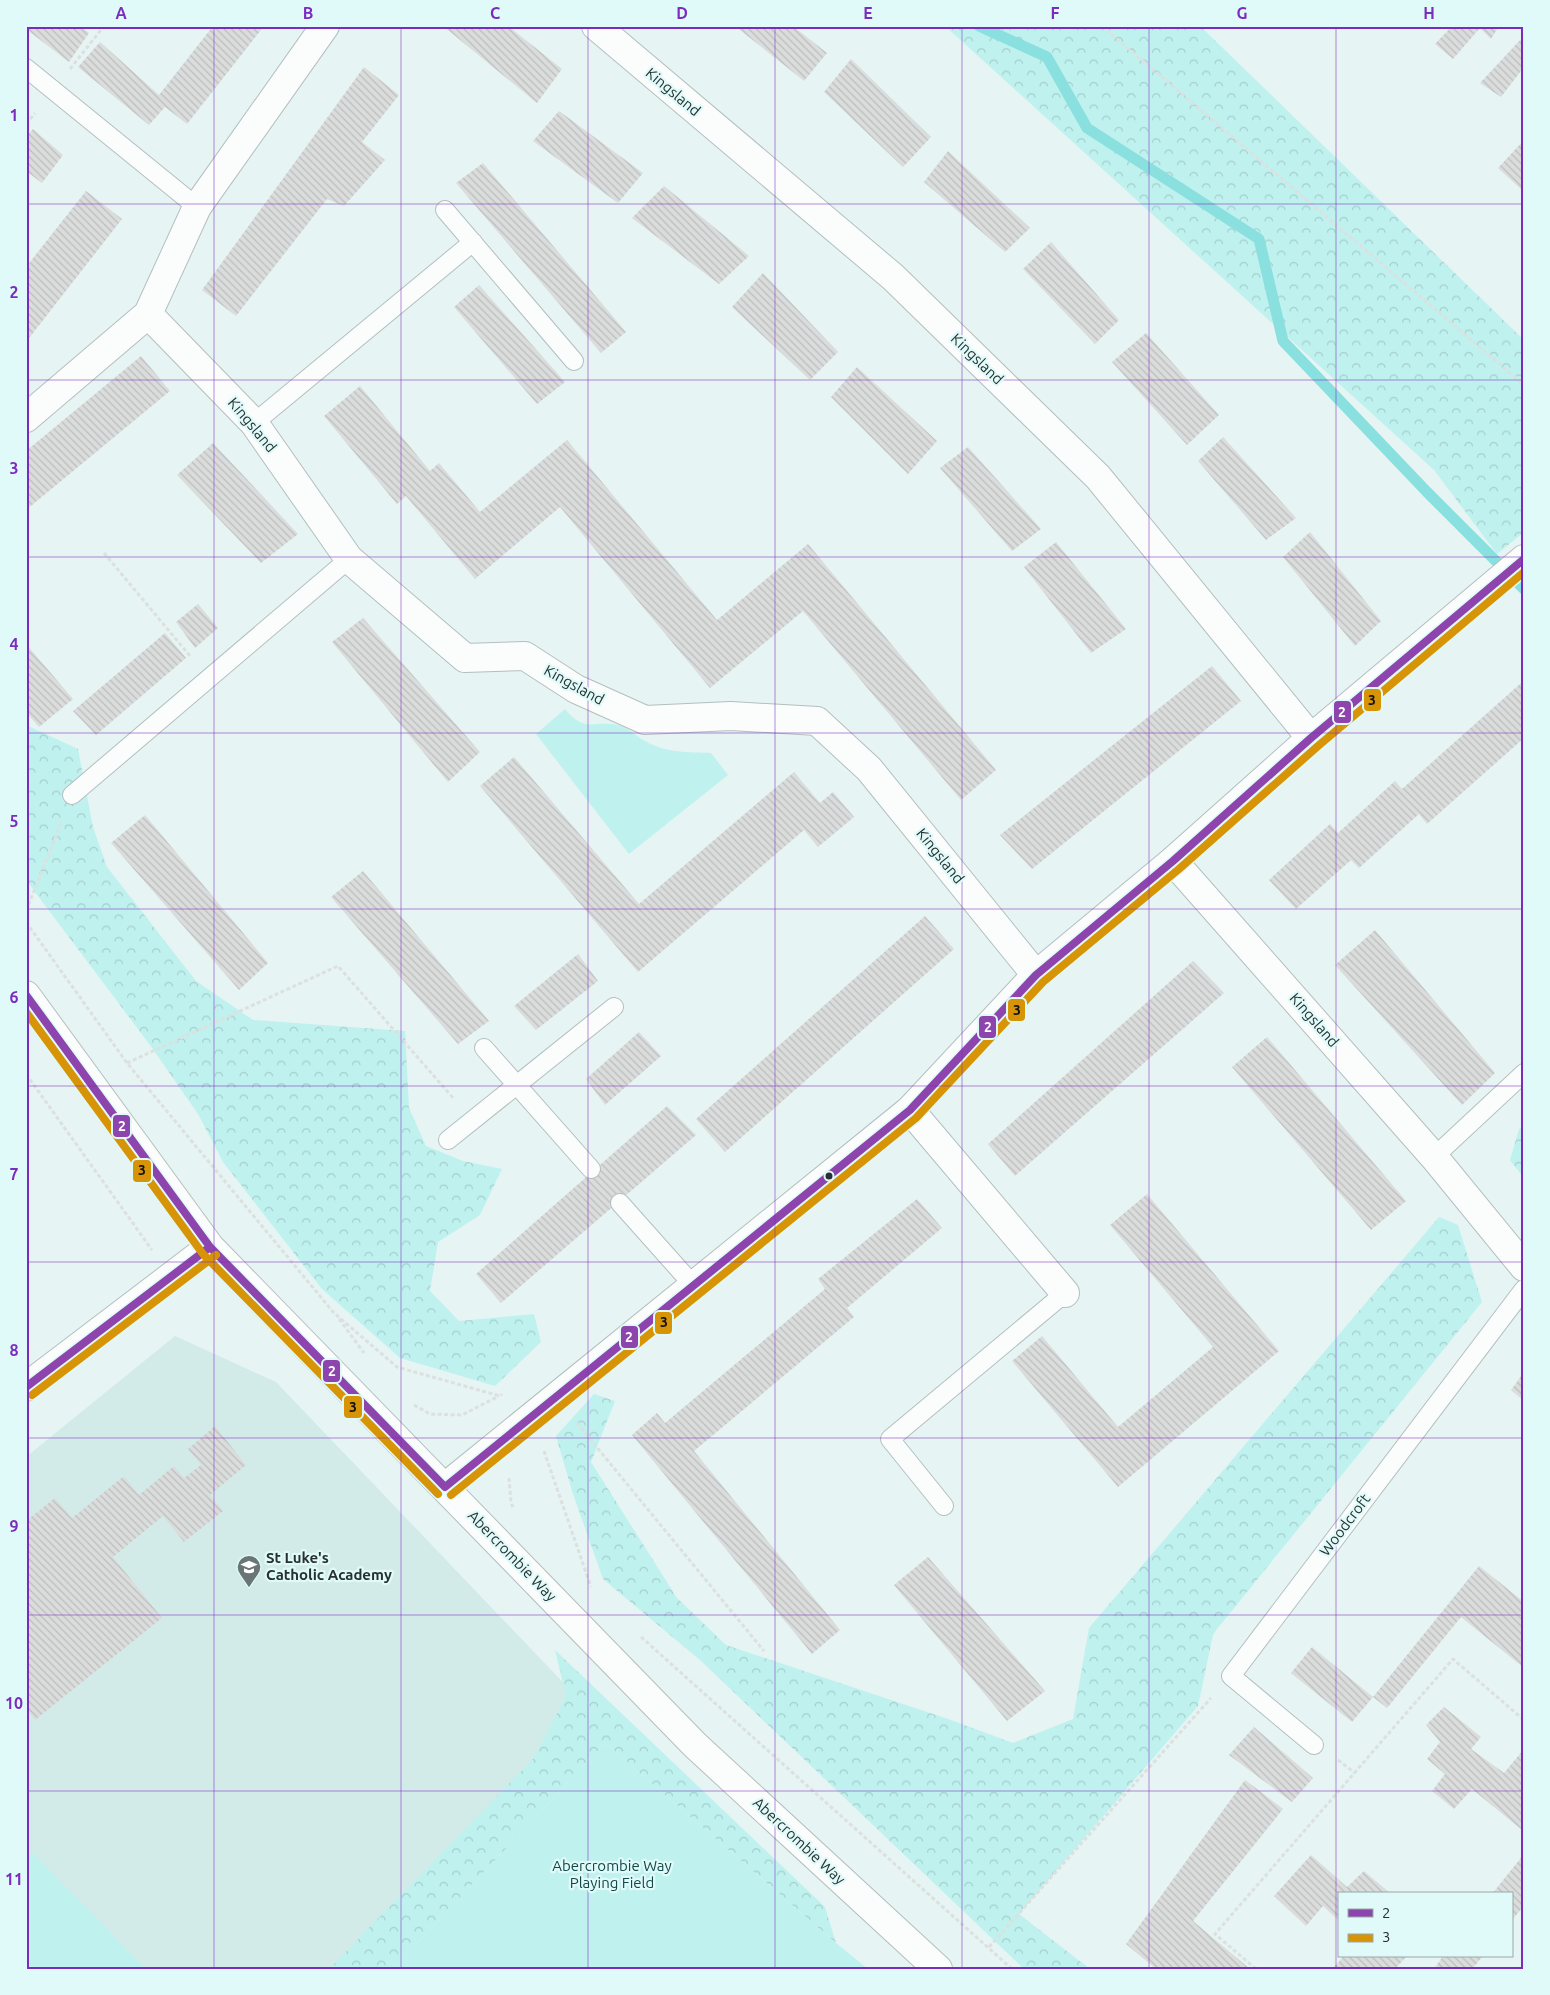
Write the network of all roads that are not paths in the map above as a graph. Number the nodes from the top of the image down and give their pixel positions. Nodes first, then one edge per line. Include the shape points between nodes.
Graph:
1 (326, 26) edge
2 (596, 26) edge
3 (26, 68) edge
4 (197, 206) junction
5 (445, 210) dead end
6 (473, 242) junction
7 (148, 314) junction
8 (574, 361) dead end
9 (26, 418) edge
10 (254, 423) junction
11 (349, 559) junction
12 (1524, 559) edge
13 (1311, 738) junction
14 (72, 795) road end
15 (1173, 861) junction
16 (1036, 975) junction
17 (26, 996) edge
18 (614, 1007) dead end
19 (484, 1048) dead end
20 (1524, 1074) edge
21 (517, 1085) junction
22 (910, 1110) junction
23 (448, 1140) dead end
24 (1434, 1157) junction
25 (590, 1169) dead end
26 (620, 1203) dead end
27 (210, 1247) junction
28 (1524, 1267) edge
29 (693, 1285) junction
30 (1524, 1289) edge
31 (1065, 1293) joint
32 (26, 1387) edge
33 (445, 1487) junction
34 (944, 1506) dead end
35 (1314, 1745) dead end
36 (938, 1969) edge

1 - 4 street
2 - 13 street, Kingsland via 893,277 1098,477
3 - 4 lane
4 - 7 street
5 - 6 lane
6 - 8 lane
6 - 10 lane
7 - 9 street
7 - 10 street, Kingsland
10 - 11 street, Kingsland
11 - 14 lane
11 - 16 street, Kingsland via 465,658 525,656 576,689 645,720 731,716 817,721 869,769
12 - 13 street
13 - 15 street
15 - 16 street
15 - 24 street, Kingsland
16 - 22 street
17 - 27 street, Abercrombie Way
18 - 21 lane
19 - 21 lane
20 - 24 lane
21 - 23 lane
21 - 25 lane
22 - 29 street
22 - 31 street
24 - 28 street
26 - 29 lane
27 - 32 street
27 - 33 street, Abercrombie Way
29 - 33 street
30 - 35 lane, Woodcroft via 1232,1676
31 - 34 lane via 890,1439
33 - 36 street, Abercrombie Way via 695,1745

